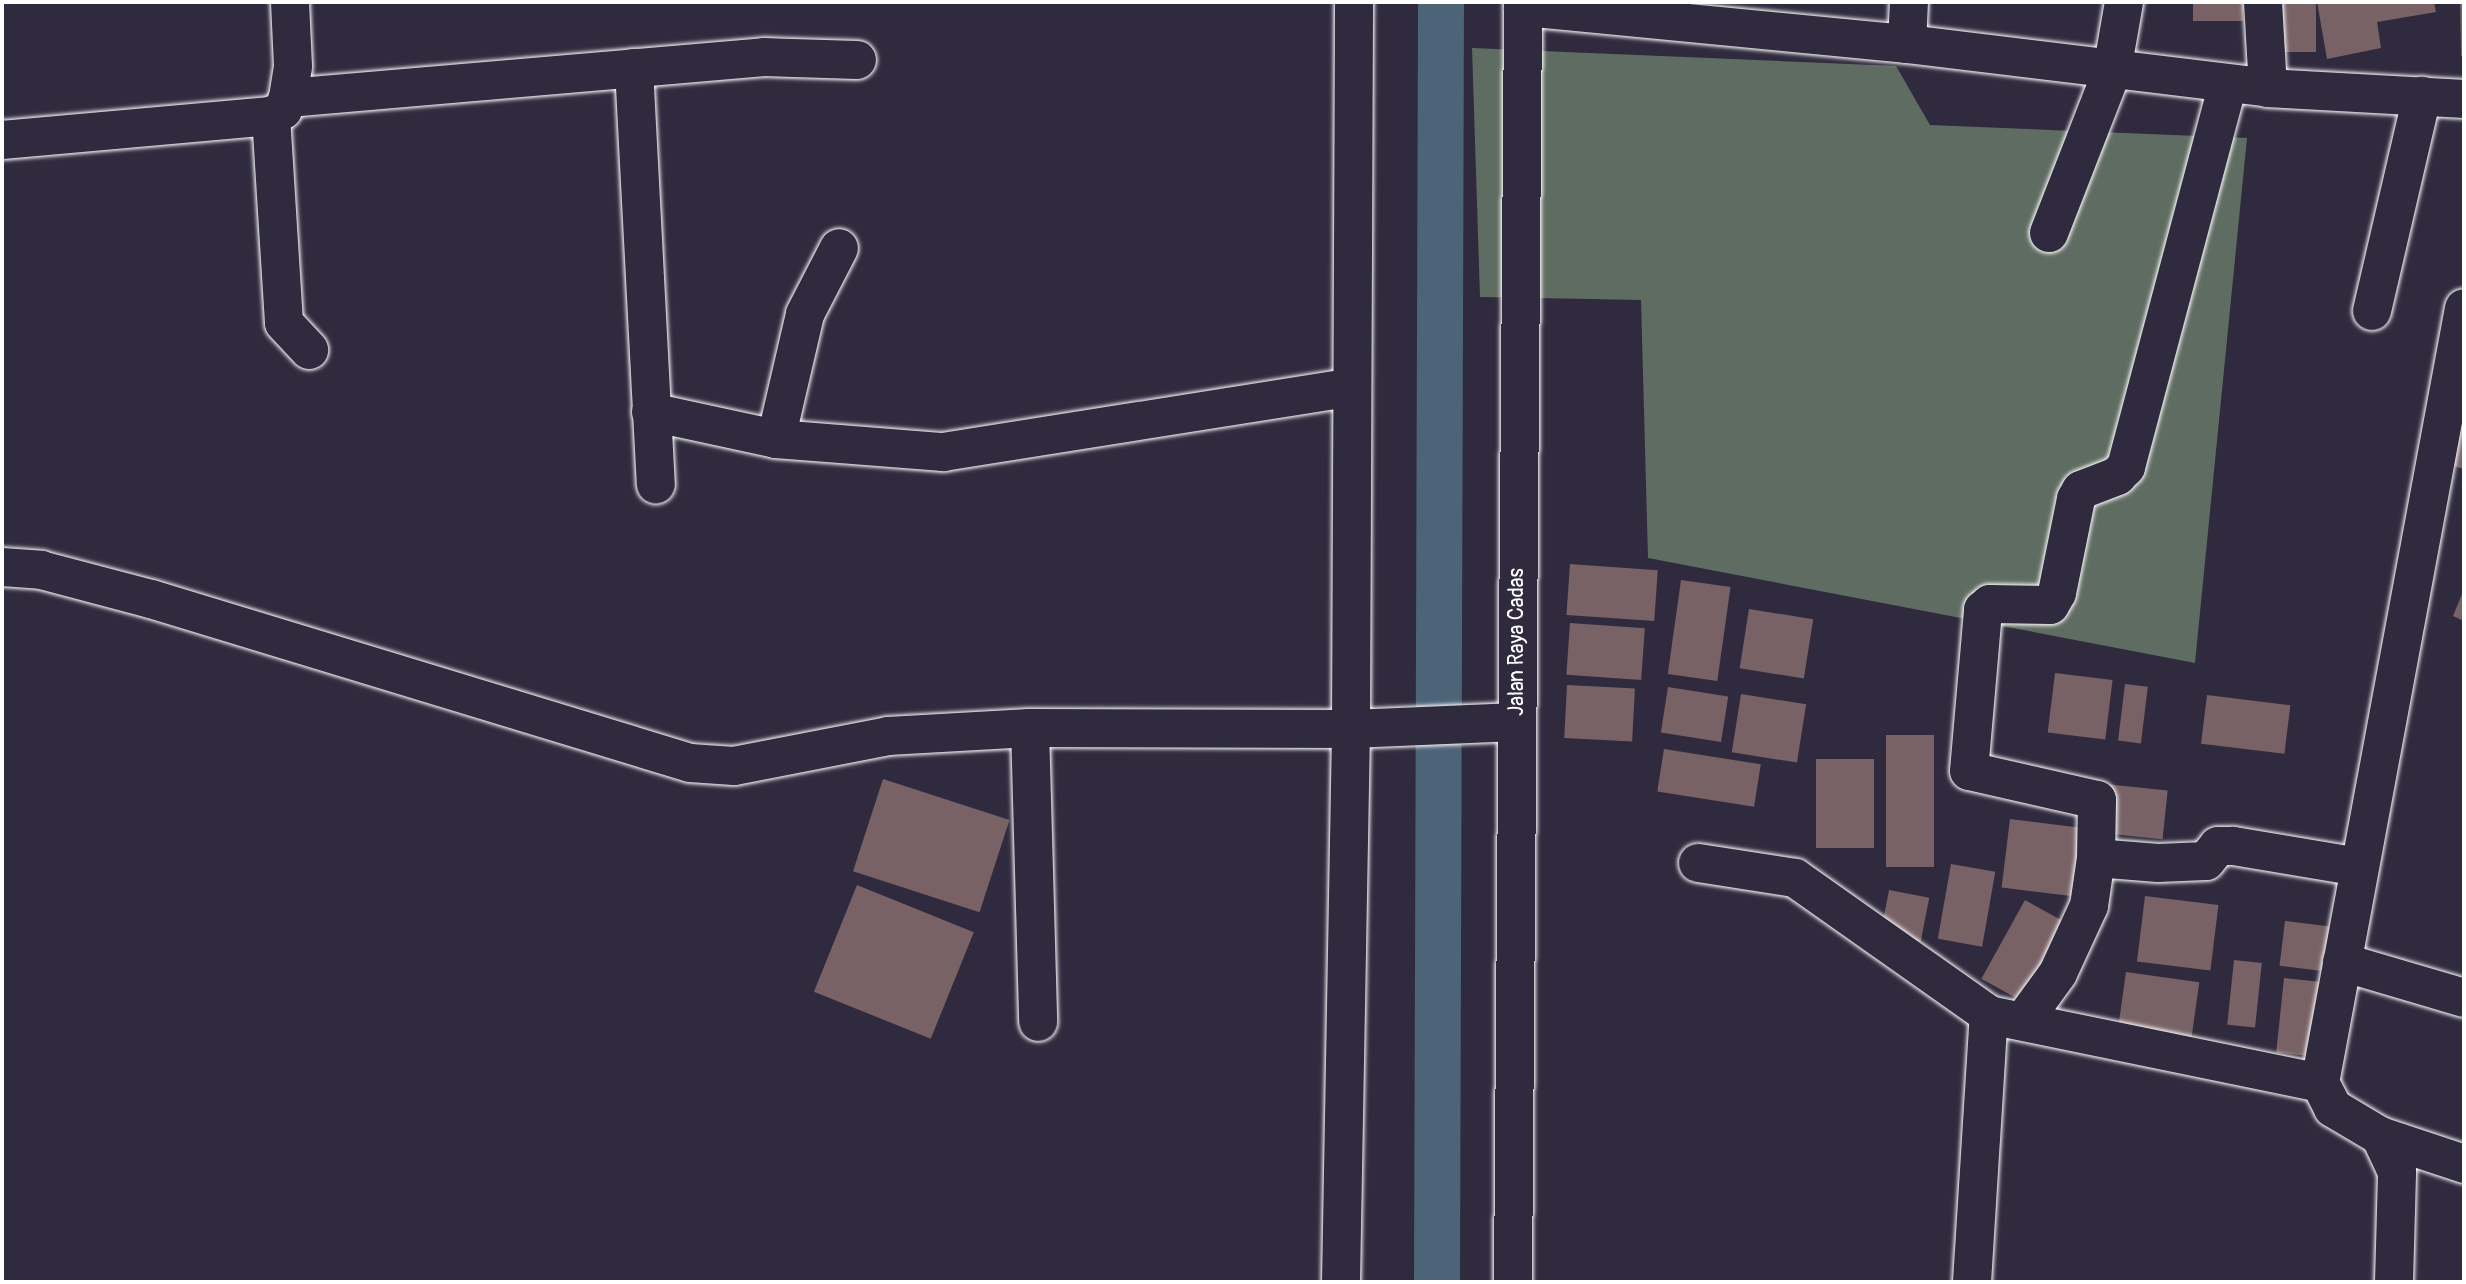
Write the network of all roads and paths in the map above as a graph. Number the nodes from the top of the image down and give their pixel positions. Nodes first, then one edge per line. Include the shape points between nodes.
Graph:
1 (290, 2) edge
2 (1354, 2) edge
3 (1909, 2) edge
4 (2124, 2) edge
5 (2263, 2) edge
6 (1523, 4) edge
7 (1907, 44) junction
8 (856, 60) dead end
9 (634, 68) junction
10 (2112, 71) junction
11 (2228, 83) junction
12 (2267, 88) junction
13 (2421, 96) junction
14 (2464, 99) edge
15 (280, 107) junction
16 (2, 140) edge
17 (2049, 233) dead end
18 (839, 248) dead end
19 (2464, 308) edge
20 (2372, 311) dead end
21 (309, 350) dead end
22 (1349, 388) junction
23 (651, 412) junction
24 (776, 439) junction
25 (656, 484) dead end
26 (2, 567) edge
27 (1502, 723) junction
28 (1030, 728) junction
29 (1369, 728) junction
30 (2096, 858) junction
31 (1698, 863) dead end
32 (2358, 867) junction
33 (2342, 962) junction
34 (2464, 998) edge
35 (2006, 1018) junction
36 (1038, 1022) dead end
37 (2320, 1083) junction
38 (2380, 1136) junction
39 (2464, 1164) edge
40 (1342, 1282) edge
41 (1513, 1282) edge
42 (1972, 1282) edge
43 (2393, 1282) edge

1 - 15 street via 293,66
2 - 22 street via 1356,152
3 - 7 street
4 - 10 street
5 - 12 street
6 - 7 street
6 - 27 street, Jalan Raya Cadas
7 - 10 street
8 - 9 street via 764,57
9 - 15 street via 467,79
9 - 23 street
10 - 11 street
10 - 17 street
11 - 12 street
11 - 30 street via 2126,467 2081,490 2076,499 2057,593 2050,605 1990,604 1983,610 1969,771 2097,800
12 - 13 street
13 - 14 street
13 - 20 street
15 - 16 street
15 - 21 street via 284,323
18 - 24 street via 805,313
19 - 32 street
22 - 24 street via 943,452
22 - 29 street
23 - 24 street
23 - 25 street
26 - 28 street via 41,570 151,599 690,763 734,765 888,736
27 - 29 street
27 - 41 street, Jalan Raya Cadas
28 - 29 street
28 - 36 street
29 - 40 street
30 - 32 street via 2206,861 2218,846 2233,846
30 - 35 street via 2089,906 2058,973
31 - 35 street via 1796,878
32 - 33 street
33 - 34 street
33 - 37 street
35 - 37 street
35 - 42 street
37 - 38 street via 2333,1108
38 - 39 street
38 - 43 street via 2397,1172

